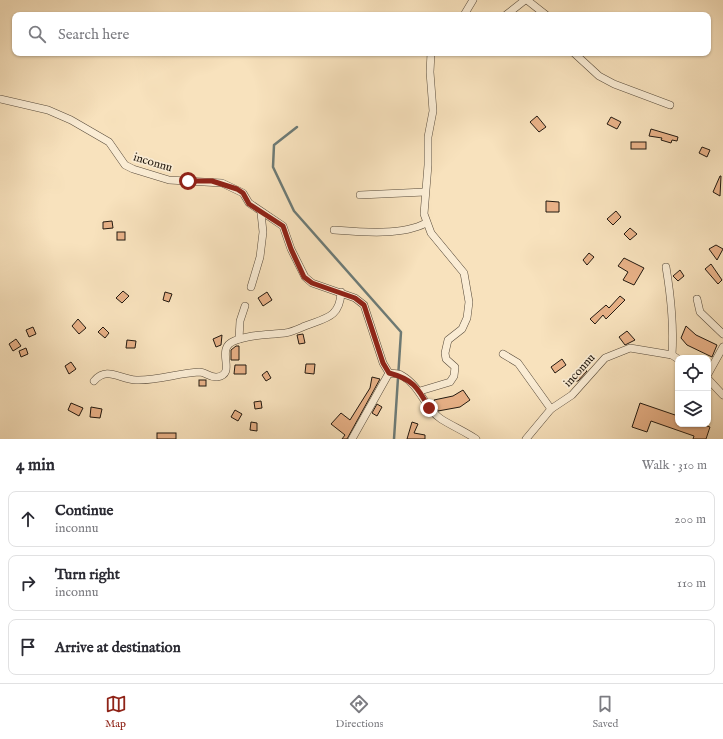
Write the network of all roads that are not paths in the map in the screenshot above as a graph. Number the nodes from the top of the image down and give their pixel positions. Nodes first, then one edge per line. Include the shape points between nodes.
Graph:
1 (473, 0) edge
2 (526, 0) edge
3 (466, 12) edge
4 (510, 12) edge
5 (542, 12) edge
6 (431, 56) edge
7 (577, 56) edge
8 (0, 99) edge
9 (670, 105) dead end
10 (425, 192) junction
11 (360, 195) dead end
12 (261, 213) junction
13 (426, 223) junction
14 (334, 230) dead end
15 (666, 267) dead end
16 (250, 287) dead end
17 (341, 292) junction
18 (697, 299) dead end
19 (244, 306) dead end
20 (723, 334) edge
21 (239, 339) junction
22 (723, 347) edge
23 (503, 354) dead end
24 (675, 357) edge
25 (711, 369) edge
26 (390, 373) junction
27 (94, 381) dead end
28 (711, 383) edge
29 (420, 391) junction
30 (723, 395) edge
31 (551, 409) junction
32 (352, 439) edge
33 (476, 439) edge
34 (526, 439) edge

1 - 3 street
2 - 4 street
2 - 5 street
6 - 10 street via 433,111 428,137
7 - 9 street via 599,76 614,84
8 - 12 street, inconnu via 48,110 71,120 109,142 125,165 133,169 163,178 212,181 237,189 243,193 249,204
10 - 11 street
10 - 13 street
12 - 16 street via 263,232 260,257
12 - 17 street, inconnu via 283,226 304,277 312,283
13 - 14 street via 389,231
13 - 29 street via 431,233 464,273 469,302 462,329 448,340 445,353 446,359 455,367 454,376 450,382
15 - 24 street, inconnu via 672,302
17 - 21 street via 337,309 318,322 286,333
17 - 26 street, inconnu via 364,305 383,363
18 - 20 street via 700,312
19 - 21 street
21 - 27 street via 225,347 226,370 219,376 200,372 135,380 104,373 98,375
22 - 25 street
23 - 31 street via 518,363
24 - 31 street, inconnu via 630,348 605,358 572,395
26 - 29 street via 401,375
26 - 32 street
28 - 30 street
29 - 33 street via 429,408 440,419
31 - 34 street, inconnu

